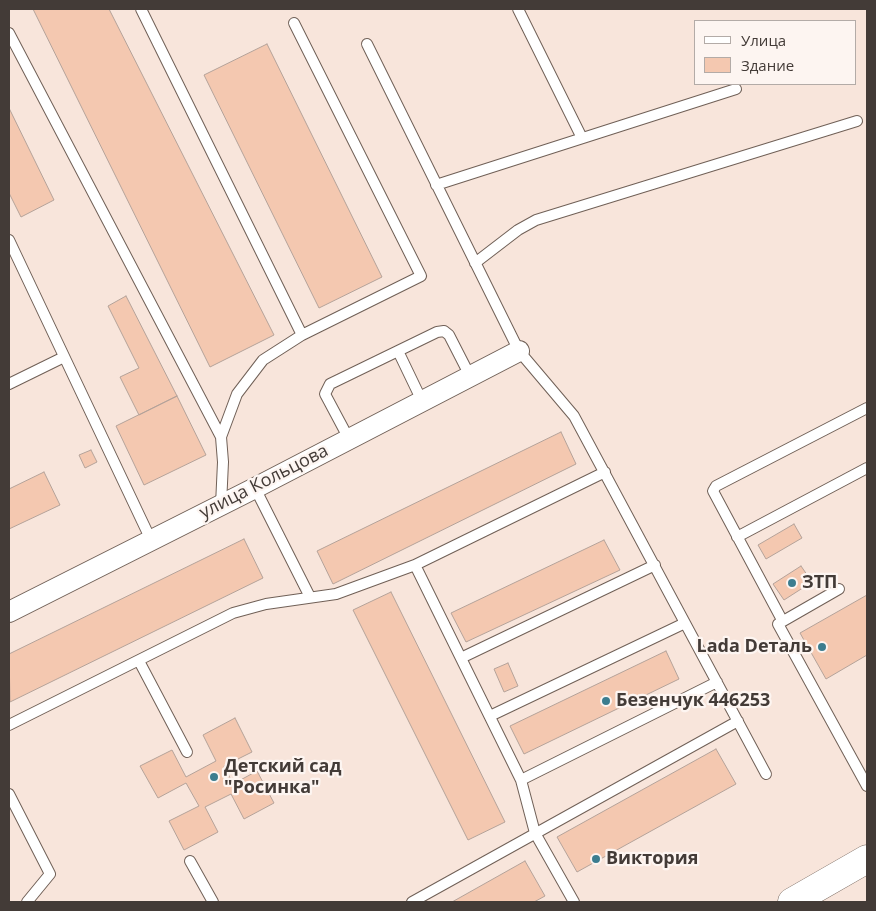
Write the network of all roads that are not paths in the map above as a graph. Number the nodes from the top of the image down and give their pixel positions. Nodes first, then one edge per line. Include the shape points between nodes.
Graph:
1 (142, 9) edge
2 (518, 9) edge
3 (294, 23) dead end
4 (9, 33) edge
5 (367, 44) dead end
6 (736, 89) dead end
7 (857, 120) dead end
8 (582, 138) junction
9 (436, 185) junction
10 (9, 240) edge
11 (476, 263) junction
12 (302, 335) junction
13 (398, 351) junction
14 (519, 351) junction
15 (64, 357) junction
16 (470, 376) junction
17 (9, 384) edge
18 (422, 401) junction
19 (867, 408) edge
20 (221, 436) junction
21 (349, 439) junction
22 (867, 468) edge
23 (605, 472) junction
24 (255, 488) junction
25 (221, 505) junction
26 (737, 537) junction
27 (151, 540) junction
28 (414, 565) junction
29 (655, 565) junction
30 (839, 589) dead end
31 (310, 597) junction
32 (9, 612) edge
33 (782, 620) junction
34 (685, 623) junction
35 (461, 658) junction
36 (139, 661) junction
37 (717, 682) junction
38 (490, 716) junction
39 (738, 721) junction
40 (9, 725) edge
41 (187, 752) dead end
42 (766, 774) dead end
43 (521, 780) junction
44 (867, 786) edge
45 (9, 794) edge
46 (535, 833) junction
47 (867, 859) edge
48 (190, 861) dead end
49 (27, 902) edge
50 (213, 902) edge
51 (412, 902) edge
52 (574, 902) edge
53 (792, 902) edge

1 - 12 lane
2 - 8 lane
3 - 12 lane via 421,276
4 - 20 lane
5 - 9 lane
6 - 8 lane
7 - 11 lane via 536,220
8 - 9 lane
9 - 11 lane
10 - 15 lane
11 - 14 lane
12 - 20 lane via 263,360 237,394
13 - 16 lane via 444,331
13 - 18 lane
13 - 21 lane via 326,388
14 - 16 street, улица Кольцова
14 - 23 lane via 574,416
15 - 17 lane
15 - 27 lane
16 - 18 street, улица Кольцова
18 - 21 street, улица Кольцова
19 - 26 lane via 716,486 713,491
20 - 25 lane
21 - 24 street, улица Кольцова
22 - 26 lane
23 - 28 lane
23 - 29 lane
24 - 25 street, улица Кольцова
24 - 31 lane
25 - 27 street, улица Кольцова
26 - 33 lane
27 - 32 street, улица Кольцова
28 - 31 lane via 336,594
28 - 35 lane
29 - 34 lane
29 - 35 lane
30 - 33 lane
31 - 36 lane via 233,613
33 - 44 lane via 779,628
34 - 37 lane
34 - 38 lane
35 - 38 lane
36 - 40 lane
36 - 41 lane
37 - 39 lane
37 - 43 lane
38 - 43 lane
39 - 42 lane
39 - 46 lane
43 - 46 lane
45 - 49 lane via 50,874
46 - 51 lane
46 - 52 lane
47 - 53 street
48 - 50 lane

